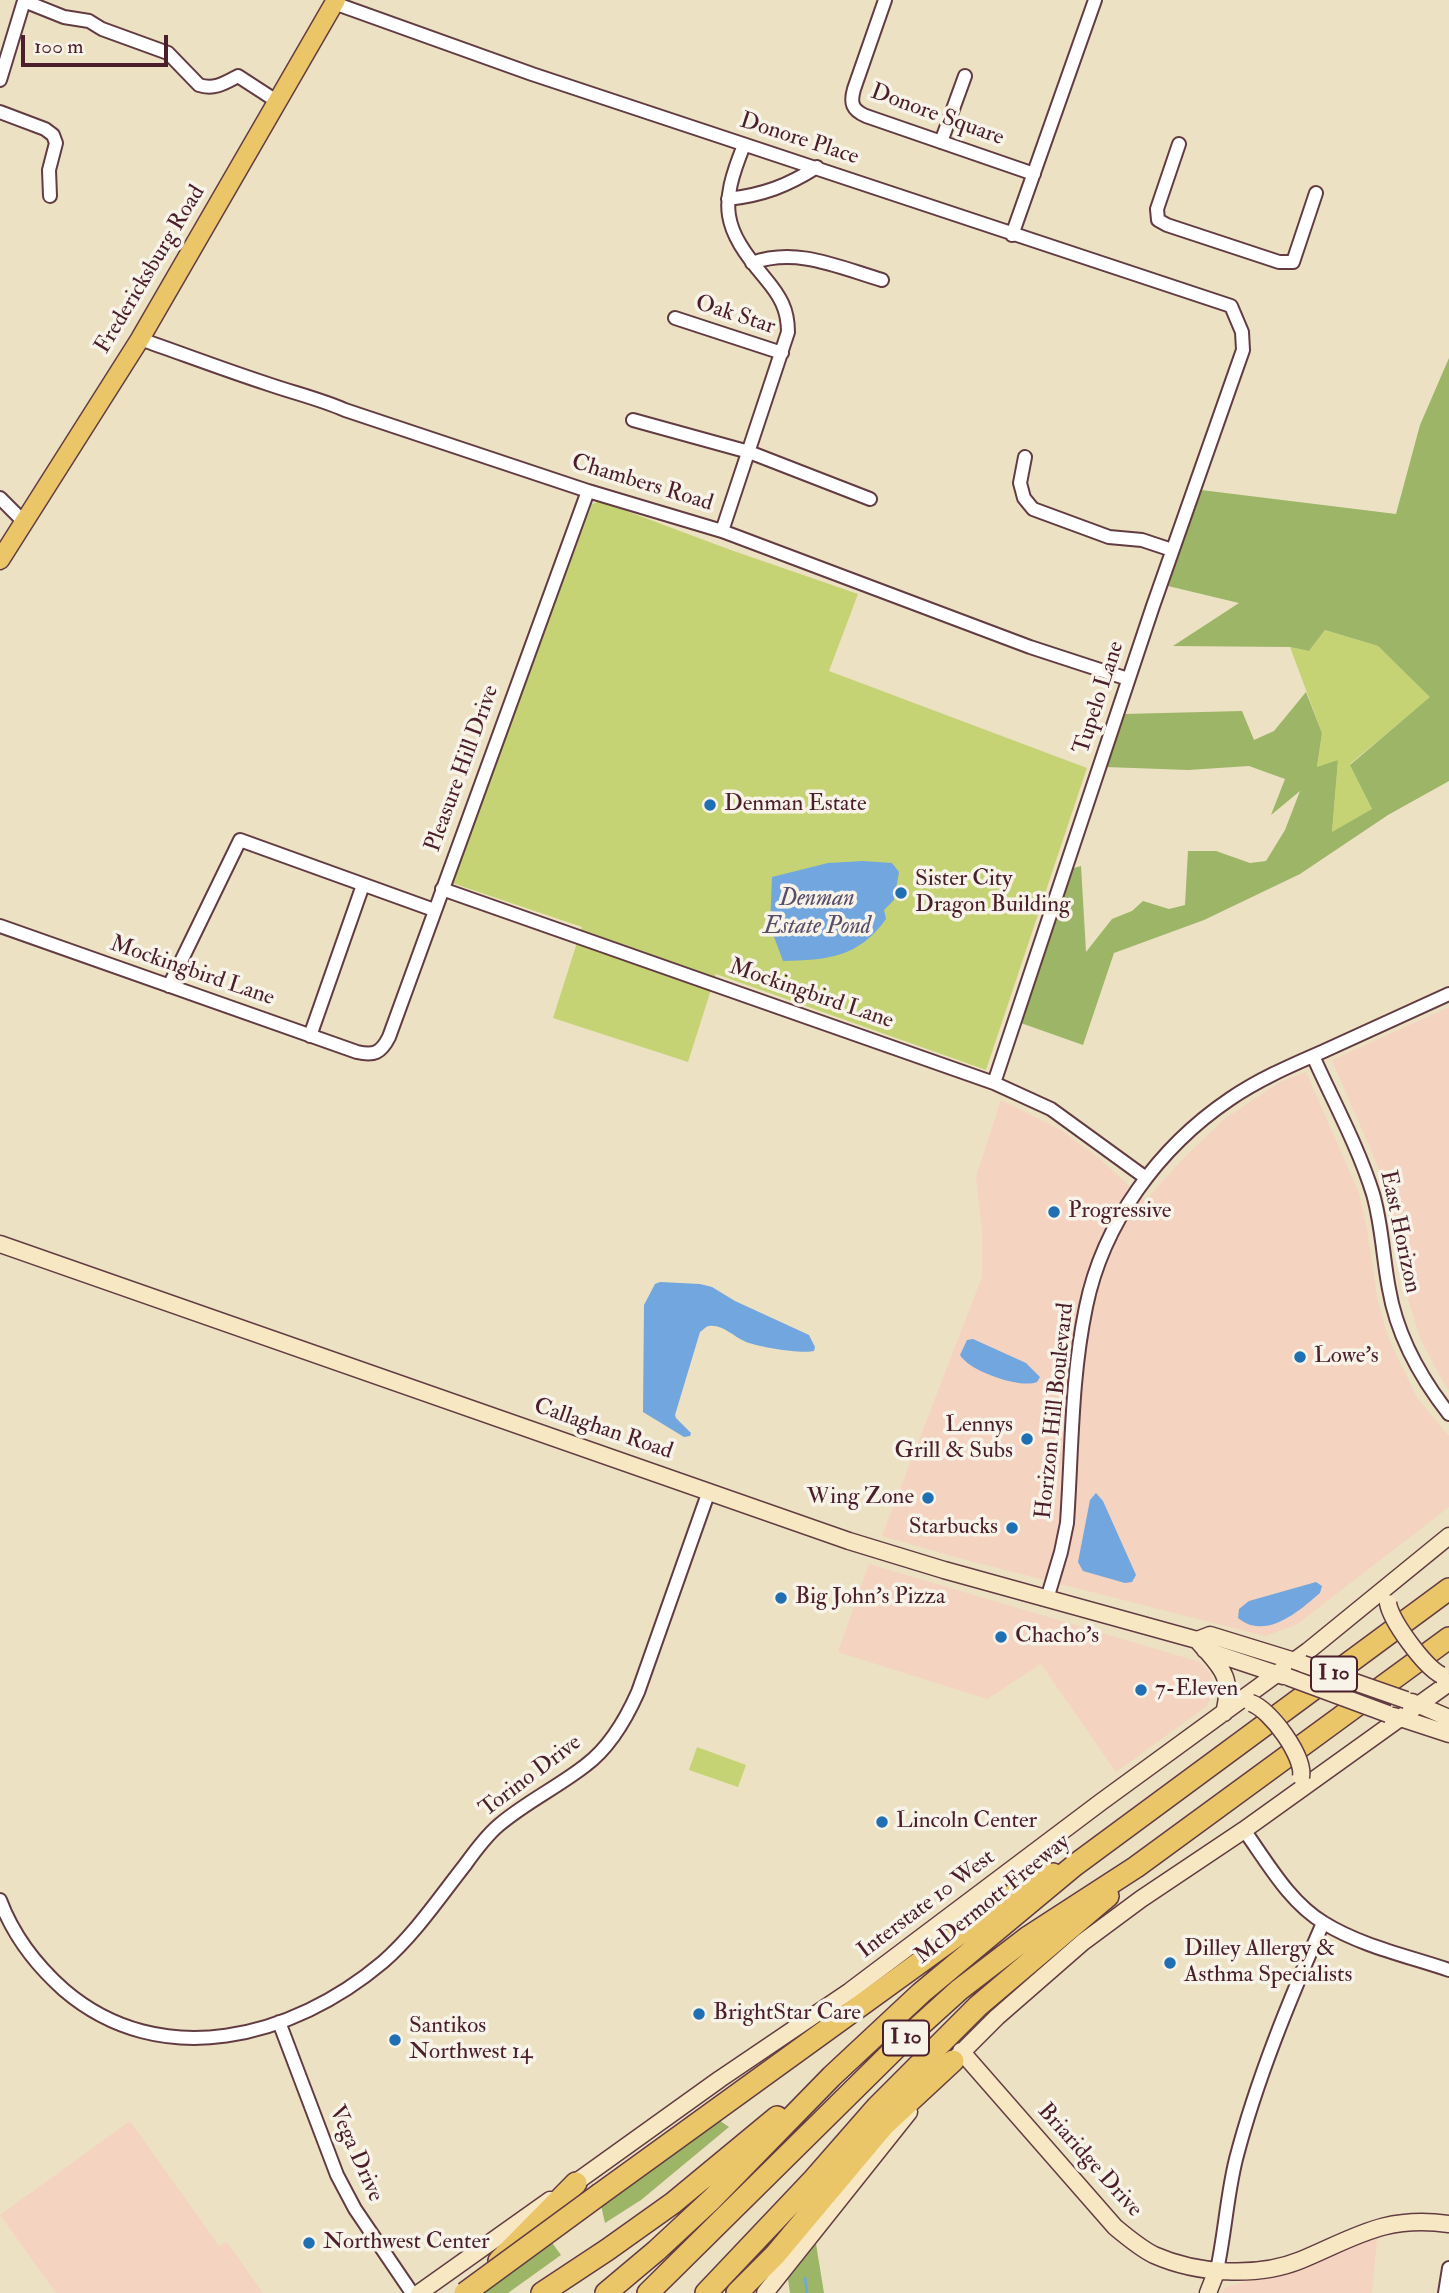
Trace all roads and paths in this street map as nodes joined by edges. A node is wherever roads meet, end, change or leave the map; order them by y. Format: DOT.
graph roads {
  1 [pos="885,0"];
  2 [pos="1095,0"];
  3 [pos="24,1"];
  4 [pos="335,1"];
  5 [pos="965,76"];
  6 [pos="0,80"];
  7 [pos="278,102"];
  8 [pos="0,112"];
  9 [pos="941,142"];
  10 [pos="1179,144"];
  11 [pos="744,145"];
  12 [pos="817,167"];
  13 [pos="1034,174"];
  14 [pos="1316,193"];
  15 [pos="50,196"];
  16 [pos="728,199"];
  17 [pos="1012,235"];
  18 [pos="752,263"];
  19 [pos="882,280"];
  20 [pos="675,318"];
  21 [pos="1240,327"];
  22 [pos="140,339"];
  23 [pos="782,353"];
  24 [pos="633,420"];
  25 [pos="749,452"];
  26 [pos="1025,457"];
  27 [pos="588,491"];
  28 [pos="0,498"];
  29 [pos="870,499"];
  30 [pos="24,522"];
  31 [pos="722,531"];
  32 [pos="1172,550"];
  33 [pos="0,560"];
  34 [pos="1128,679"];
  35 [pos="363,885"];
  36 [pos="442,889"];
  37 [pos="434,910"];
  38 [pos="0,926"];
  39 [pos="169,986"];
  40 [pos="1449,994"];
  41 [pos="310,1035"];
  42 [pos="370,1054"];
  43 [pos="1313,1056"];
  44 [pos="994,1083"];
  45 [pos="1146,1178"];
  46 [pos="0,1244"];
  47 [pos="1449,1414"];
  48 [pos="709,1491"];
  49 [pos="1449,1535"];
  50 [pos="1394,1581"];
  51 [pos="1449,1589"];
  52 [pos="1047,1599"];
  53 [pos="1449,1638"];
  54 [pos="1201,1645"];
  55 [pos="1298,1662"];
  56 [pos="1282,1676"];
  57 [pos="1446,1678"];
  58 [pos="1449,1690"];
  59 [pos="1412,1702"];
  60 [pos="1449,1703"];
  61 [pos="1229,1709"];
  62 [pos="1393,1716"];
  63 [pos="1449,1717"];
  64 [pos="1449,1734"];
  65 [pos="1294,1793"];
  66 [pos="1244,1830"];
  67 [pos="1074,1865"];
  68 [pos="1136,1867"];
  69 [pos="0,1900"];
  70 [pos="1323,1923"];
  71 [pos="1449,1970"];
  72 [pos="279,2022"];
  73 [pos="957,2056"];
  74 [pos="832,2076"];
  75 [pos="576,2183"];
  76 [pos="1449,2224"];
  77 [pos="703,2240"];
  78 [pos="1449,2268"];
  79 [pos="1217,2270"];
  80 [pos="412,2293"];
  81 [pos="419,2293"];
  82 [pos="466,2293"];
  83 [pos="542,2293"];
  84 [pos="606,2293"];
  85 [pos="648,2293"];
  86 [pos="659,2293"];
  87 [pos="706,2293"];
  88 [pos="737,2293"];
  89 [pos="765,2293"];
  90 [pos="1208,2293"];
  91 [pos="1445,2293"];
  1 -- 9 [label="street, Donore Square"];
  2 -- 13 [label="street"];
  3 -- 6 [label="street"];
  3 -- 7 [label="street"];
  4 -- 7 [label="main road, Fredericksburg Road"];
  4 -- 11 [label="street, Donore Place"];
  5 -- 9 [label="street"];
  7 -- 22 [label="main road, Fredericksburg Road"];
  8 -- 15 [label="street"];
  9 -- 13 [label="street, Donore Square"];
  10 -- 14 [label="street"];
  11 -- 12 [label="street, Donore Place"];
  11 -- 16 [label="street"];
  12 -- 16 [label="street"];
  12 -- 17 [label="street, Donore Place"];
  13 -- 17 [label="street"];
  16 -- 18 [label="street"];
  17 -- 21 [label="street, Donore Place"];
  18 -- 19 [label="street"];
  18 -- 23 [label="street"];
  20 -- 23 [label="street, Oak Star"];
  21 -- 32 [label="street, Tupelo Lane"];
  22 -- 27 [label="street, Chambers Road"];
  22 -- 30 [label="main road, Fredericksburg Road"];
  23 -- 25 [label="street"];
  24 -- 25 [label="street"];
  25 -- 29 [label="street"];
  25 -- 31 [label="street"];
  26 -- 32 [label="street"];
  27 -- 31 [label="street, Chambers Road"];
  27 -- 36 [label="street, Pleasure Hill Drive"];
  28 -- 30 [label="street"];
  30 -- 33 [label="main road, Fredericksburg Road"];
  31 -- 34 [label="street, Chambers Road"];
  32 -- 34 [label="street, Tupelo Lane"];
  34 -- 44 [label="street, Tupelo Lane"];
  35 -- 37 [label="street"];
  35 -- 39 [label="street"];
  35 -- 41 [label="street"];
  36 -- 37 [label="street, Pleasure Hill Drive"];
  36 -- 44 [label="street, Mockingbird Lane"];
  37 -- 42 [label="street, Pleasure Hill Drive"];
  38 -- 39 [label="street, Mockingbird Lane"];
  39 -- 41 [label="street, Mockingbird Lane"];
  40 -- 43 [label="street, Horizon Hill Boulevard"];
  41 -- 42 [label="street, Mockingbird Lane"];
  43 -- 45 [label="street, Horizon Hill Boulevard"];
  43 -- 47 [label="street, East Horizon"];
  44 -- 45 [label="street, Mockingbird Lane"];
  45 -- 52 [label="street, Horizon Hill Boulevard"];
  46 -- 48 [label="main road, Callaghan Road"];
  48 -- 52 [label="main road, Callaghan Road"];
  48 -- 72 [label="street, Torino Drive"];
  49 -- 50 [label="main road, Interstate 10 West"];
  50 -- 55 [label="main road, Interstate 10 West"];
  50 -- 57 [label="main road, bridge"];
  51 -- 67 [label="highway, McDermott Freeway / I 10"];
  52 -- 54 [label="main road, Callaghan Road"];
  53 -- 68 [label="highway, I 10"];
  54 -- 55 [label="main road, Callaghan Road"];
  54 -- 56 [label="main road, Callaghan Road"];
  54 -- 61 [label="main road"];
  55 -- 56 [label="main road, Interstate 10 West"];
  55 -- 59 [label="main road, Callaghan Road, bridge"];
  56 -- 61 [label="main road, Interstate 10 West"];
  56 -- 62 [label="main road, Callaghan Road, bridge"];
  57 -- 59 [label="main road"];
  58 -- 60 [label="main road"];
  59 -- 62 [label="main road"];
  59 -- 63 [label="main road, Callaghan Road"];
  61 -- 65 [label="main road, bridge"];
  61 -- 75 [label="main road, Interstate 10 West"];
  62 -- 64 [label="main road, Callaghan Road"];
  62 -- 65 [label="main road"];
  65 -- 66 [label="main road"];
  66 -- 70 [label="street"];
  66 -- 73 [label="main road"];
  67 -- 74 [label="highway, McDermott Freeway / I 10"];
  67 -- 82 [label="highway, bridge"];
  68 -- 77 [label="highway, I 10"];
  68 -- 87 [label="highway"];
  69 -- 72 [label="street, Torino Drive"];
  70 -- 71 [label="street"];
  70 -- 79 [label="street"];
  72 -- 80 [label="street, Vega Drive"];
  73 -- 79 [label="main road, Briaridge Drive"];
  73 -- 88 [label="highway"];
  73 -- 89 [label="main road"];
  74 -- 83 [label="highway"];
  74 -- 84 [label="highway, McDermott Freeway / I 10"];
  75 -- 81 [label="main road, Interstate 10 West"];
  75 -- 82 [label="highway"];
  76 -- 79 [label="main road, Briaridge Drive"];
  77 -- 85 [label="highway, I 10"];
  77 -- 86 [label="highway"];
  78 -- 91 [label="street"];
  79 -- 90 [label="main road"];
}
